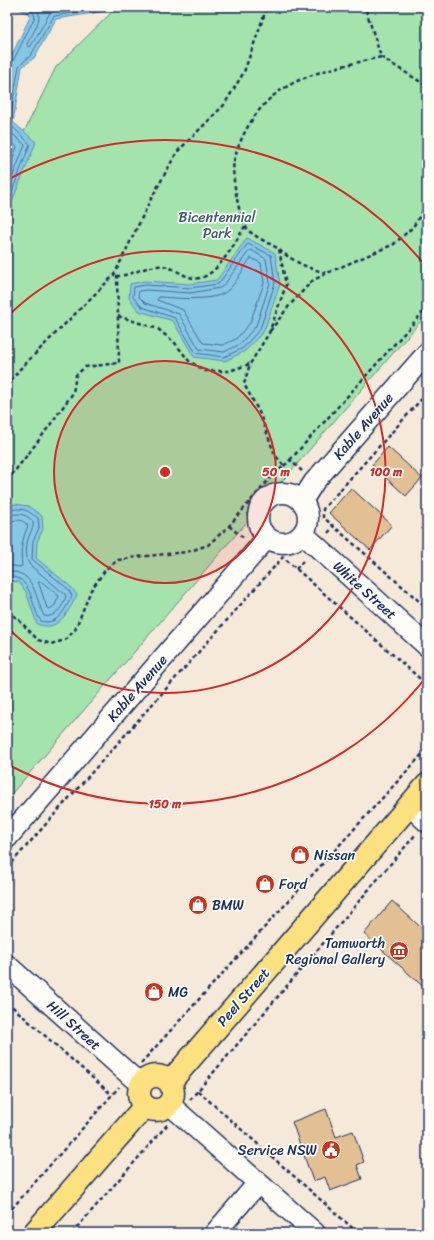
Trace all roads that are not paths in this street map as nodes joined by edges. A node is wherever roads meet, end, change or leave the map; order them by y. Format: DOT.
graph roads {
  1 [pos="427,354"];
  2 [pos="302,501"];
  3 [pos="303,534"];
  4 [pos="267,538"];
  5 [pos="427,646"];
  6 [pos="427,786"];
  7 [pos="410,806"];
  8 [pos="427,822"];
  9 [pos="7,838"];
  10 [pos="7,965"];
  11 [pos="136,1080"];
  12 [pos="170,1082"];
  13 [pos="145,1106"];
  14 [pos="173,1109"];
  15 [pos="258,1183"];
  16 [pos="34,1233"];
  17 [pos="215,1233"];
  18 [pos="315,1233"];
  1 -- 2 [label="street, Kable Avenue"];
  2 -- 3 [label="street"];
  2 -- 4 [label="street"];
  3 -- 4 [label="street"];
  3 -- 5 [label="street, White Street"];
  4 -- 9 [label="street, Kable Avenue"];
  6 -- 7 [label="main road, Peel Street"];
  7 -- 8 [label="street"];
  7 -- 12 [label="main road, Peel Street"];
  10 -- 11 [label="street, Hill Street"];
  11 -- 12 [label="main road"];
  11 -- 13 [label="main road"];
  12 -- 14 [label="main road"];
  13 -- 14 [label="main road"];
  13 -- 16 [label="main road"];
  14 -- 15 [label="street"];
  15 -- 17 [label="street"];
  15 -- 18 [label="street"];
}
